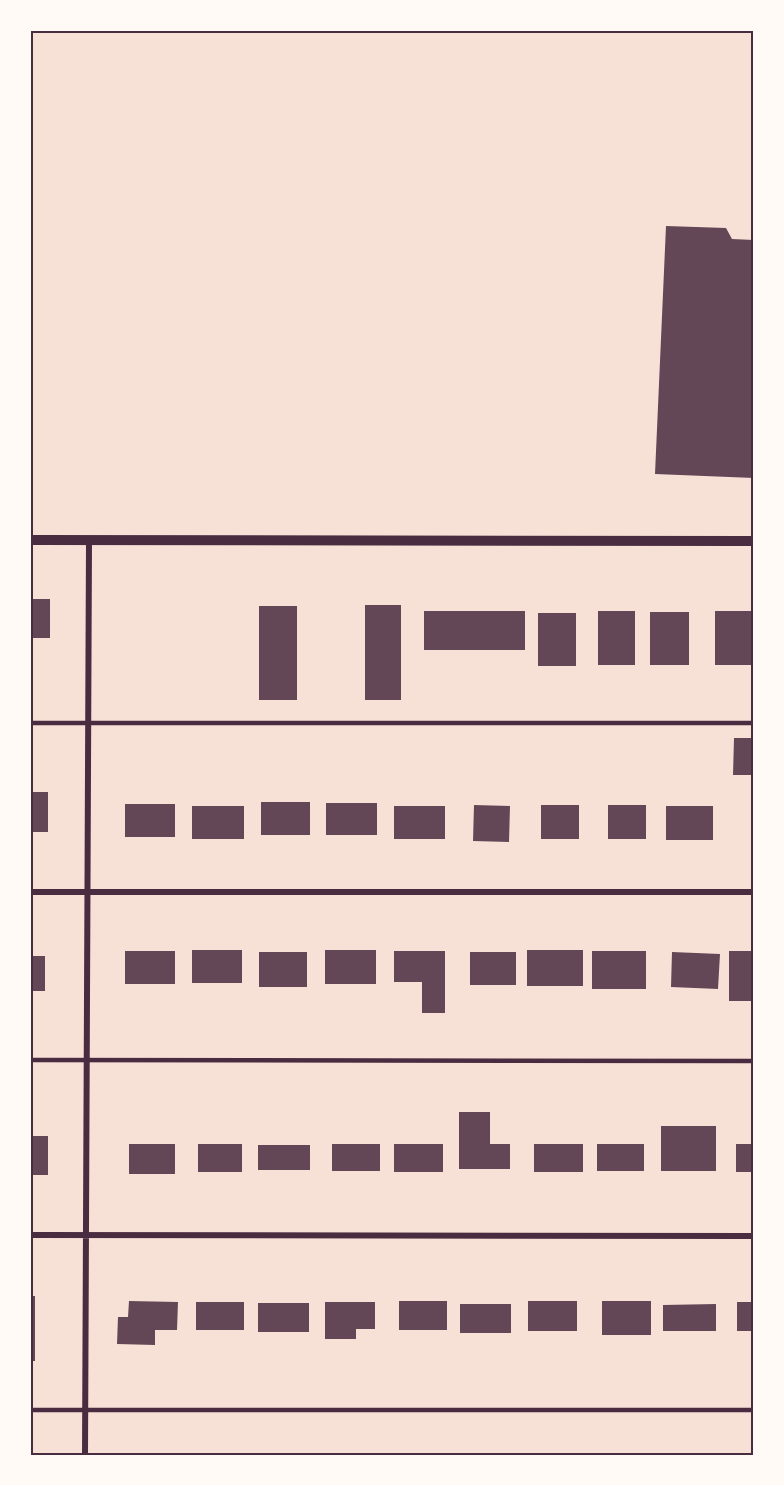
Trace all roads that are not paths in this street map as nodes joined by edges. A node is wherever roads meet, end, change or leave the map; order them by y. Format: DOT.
graph roads {
  1 [pos="30,540"];
  2 [pos="89,541"];
  3 [pos="754,541"];
  4 [pos="30,723"];
  5 [pos="754,723"];
  6 [pos="89,724"];
  7 [pos="30,892"];
  8 [pos="87,892"];
  9 [pos="754,892"];
  10 [pos="30,1060"];
  11 [pos="86,1060"];
  12 [pos="754,1061"];
  13 [pos="30,1235"];
  14 [pos="85,1235"];
  15 [pos="754,1236"];
  16 [pos="30,1410"];
  17 [pos="85,1410"];
  18 [pos="754,1410"];
  19 [pos="85,1455"];
  1 -- 2 [label="street"];
  2 -- 3 [label="street"];
  2 -- 6 [label="street"];
  4 -- 6 [label="lane"];
  5 -- 6 [label="lane"];
  6 -- 8 [label="street"];
  7 -- 8 [label="street"];
  8 -- 9 [label="street"];
  8 -- 11 [label="street"];
  10 -- 11 [label="lane"];
  11 -- 12 [label="lane"];
  11 -- 14 [label="street"];
  13 -- 14 [label="street"];
  14 -- 15 [label="street"];
  14 -- 17 [label="street"];
  16 -- 17 [label="lane"];
  17 -- 18 [label="lane"];
  17 -- 19 [label="street"];
}
